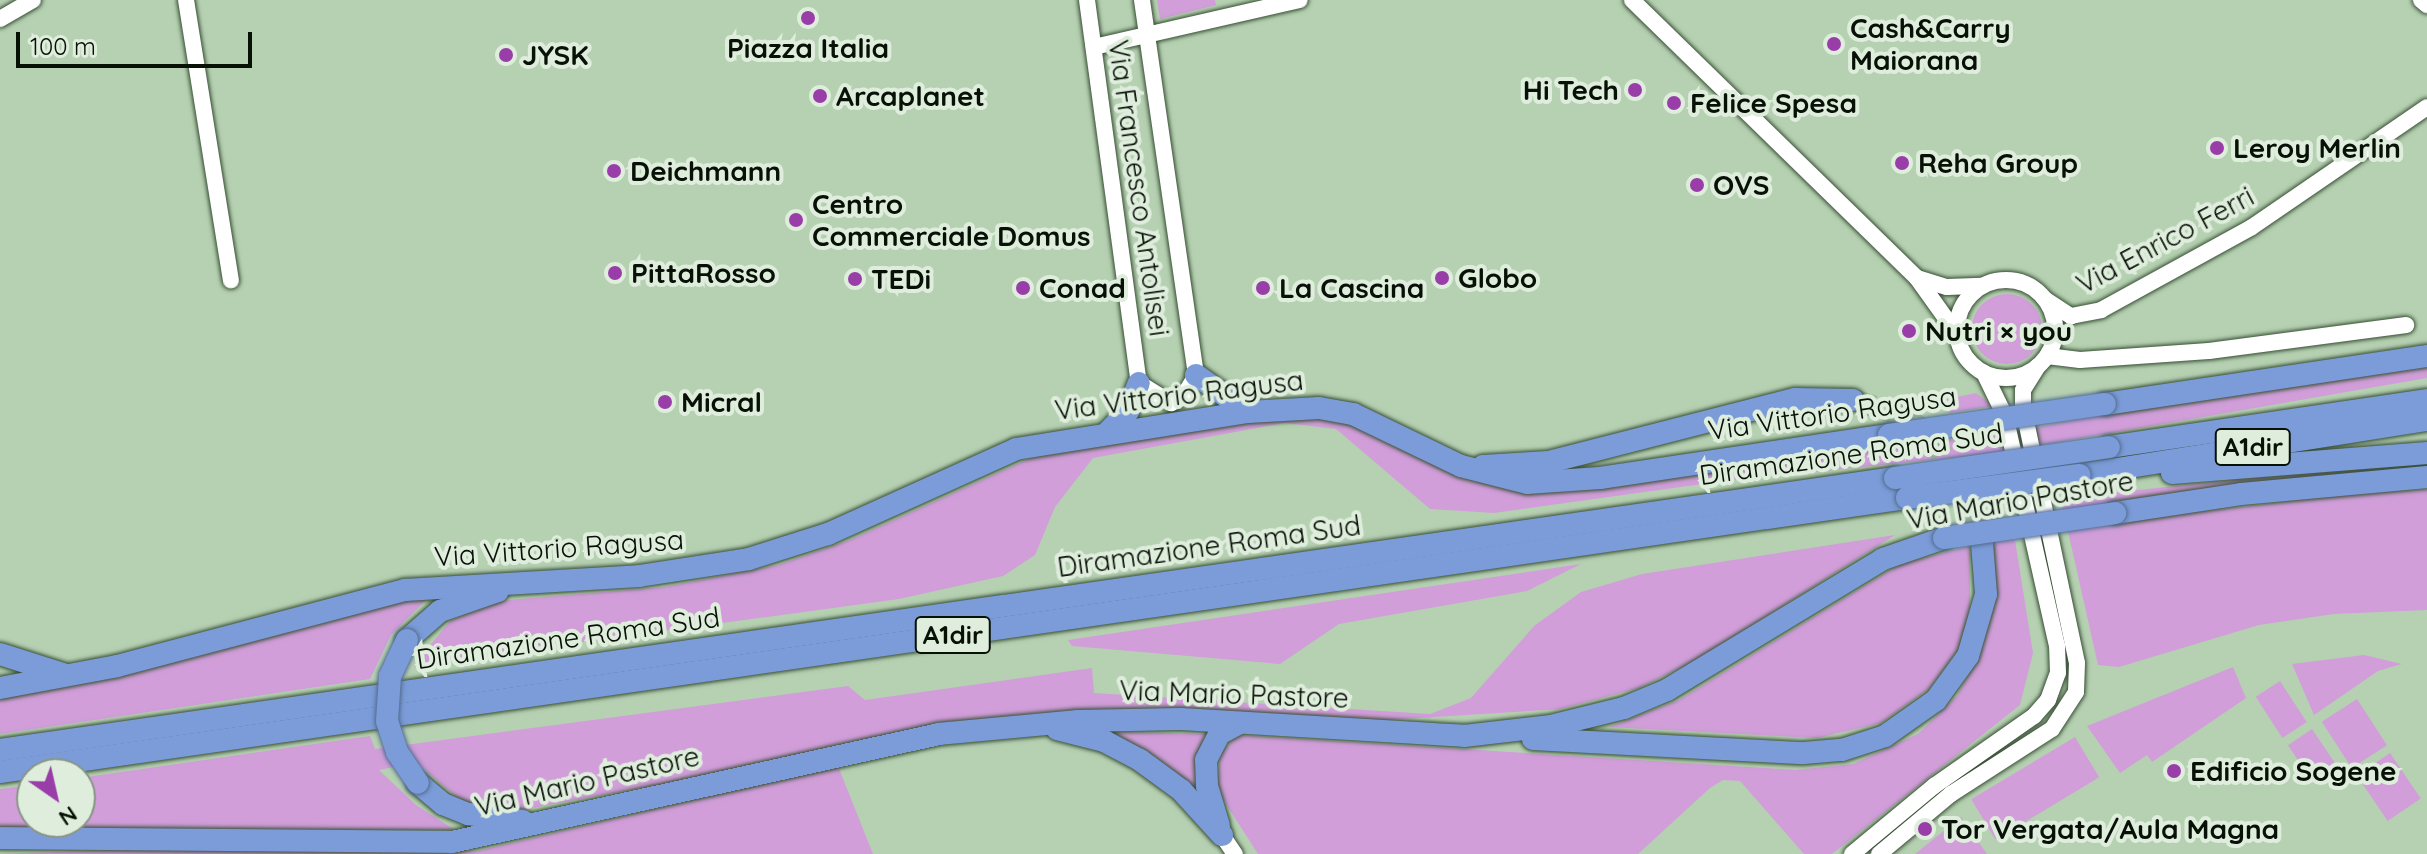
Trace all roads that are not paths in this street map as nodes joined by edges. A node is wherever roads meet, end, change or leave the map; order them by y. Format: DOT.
graph roads {
  1 [pos="3,0"];
  2 [pos="33,0"];
  3 [pos="186,0"];
  4 [pos="1087,0"];
  5 [pos="1142,0"];
  6 [pos="1300,0"];
  7 [pos="1632,0"];
  8 [pos="2421,0"];
  9 [pos="2427,5"];
  10 [pos="0,20"];
  11 [pos="1147,35"];
  12 [pos="1094,47"];
  13 [pos="2427,107"];
  14 [pos="1917,278"];
  15 [pos="231,280"];
  16 [pos="1984,285"];
  17 [pos="2046,300"];
  18 [pos="2406,325"];
  19 [pos="1957,334"];
  20 [pos="2427,356"];
  21 [pos="2042,361"];
  22 [pos="1984,373"];
  23 [pos="1196,375"];
  24 [pos="1139,383"];
  25 [pos="2427,387"];
  26 [pos="1853,400"];
  27 [pos="2427,400"];
  28 [pos="1248,412"];
  29 [pos="2427,420"];
  30 [pos="2284,421"];
  31 [pos="1108,432"];
  32 [pos="2427,453"];
  33 [pos="1461,466"];
  34 [pos="2079,475"];
  35 [pos="2427,477"];
  36 [pos="1982,543"];
  37 [pos="554,579"];
  38 [pos="0,654"];
  39 [pos="72,676"];
  40 [pos="0,688"];
  41 [pos="1261,723"];
  42 [pos="1016,726"];
  43 [pos="1464,736"];
  44 [pos="0,750"];
  45 [pos="0,772"];
  46 [pos="576,816"];
  47 [pos="1222,835"];
  48 [pos="0,838"];
  49 [pos="1235,854"];
  50 [pos="1852,854"];
  51 [pos="1879,854"];
  1 -- 10 [label="street"];
  2 -- 10 [label="street"];
  3 -- 15 [label="street"];
  4 -- 12 [label="street, Via Francesco Antolisei"];
  5 -- 11 [label="street, Via Francesco Antolisei"];
  6 -- 11 [label="street"];
  7 -- 14 [label="street"];
  8 -- 9 [label="street"];
  11 -- 12 [label="street"];
  11 -- 23 [label="street, Via Francesco Antolisei"];
  12 -- 24 [label="street, Via Francesco Antolisei"];
  13 -- 17 [label="street, Via Enrico Ferri"];
  14 -- 16 [label="street"];
  14 -- 19 [label="street"];
  16 -- 17 [label="street"];
  16 -- 19 [label="street"];
  17 -- 21 [label="street"];
  18 -- 21 [label="street"];
  19 -- 22 [label="street"];
  20 -- 33 [label="highway, Via Vittorio Ragusa, bridge"];
  21 -- 22 [label="street"];
  21 -- 51 [label="street"];
  22 -- 50 [label="street"];
  23 -- 24 [label="street"];
  23 -- 28 [label="highway"];
  24 -- 31 [label="highway"];
  25 -- 30 [label="highway"];
  26 -- 33 [label="highway"];
  27 -- 30 [label="highway, Diramazione Roma Sud / A1dir"];
  28 -- 31 [label="highway, Via Vittorio Ragusa"];
  28 -- 33 [label="highway, Via Vittorio Ragusa"];
  29 -- 34 [label="highway, A1dir"];
  30 -- 44 [label="highway, Diramazione Roma Sud / A1dir, bridge"];
  31 -- 37 [label="highway, Via Vittorio Ragusa"];
  32 -- 34 [label="highway"];
  34 -- 45 [label="highway, Diramazione Roma Sud / A1dir, bridge"];
  35 -- 43 [label="highway, Via Mario Pastore, bridge"];
  36 -- 43 [label="highway"];
  37 -- 39 [label="highway, Via Vittorio Ragusa"];
  37 -- 46 [label="highway, bridge"];
  38 -- 39 [label="highway"];
  39 -- 40 [label="highway, Via Vittorio Ragusa"];
  41 -- 42 [label="highway, Via Mario Pastore"];
  41 -- 43 [label="highway, Via Mario Pastore"];
  41 -- 47 [label="highway"];
  42 -- 46 [label="highway, Via Mario Pastore"];
  42 -- 47 [label="highway"];
  46 -- 48 [label="highway, Via Mario Pastore"];
  47 -- 49 [label="street"];
}
